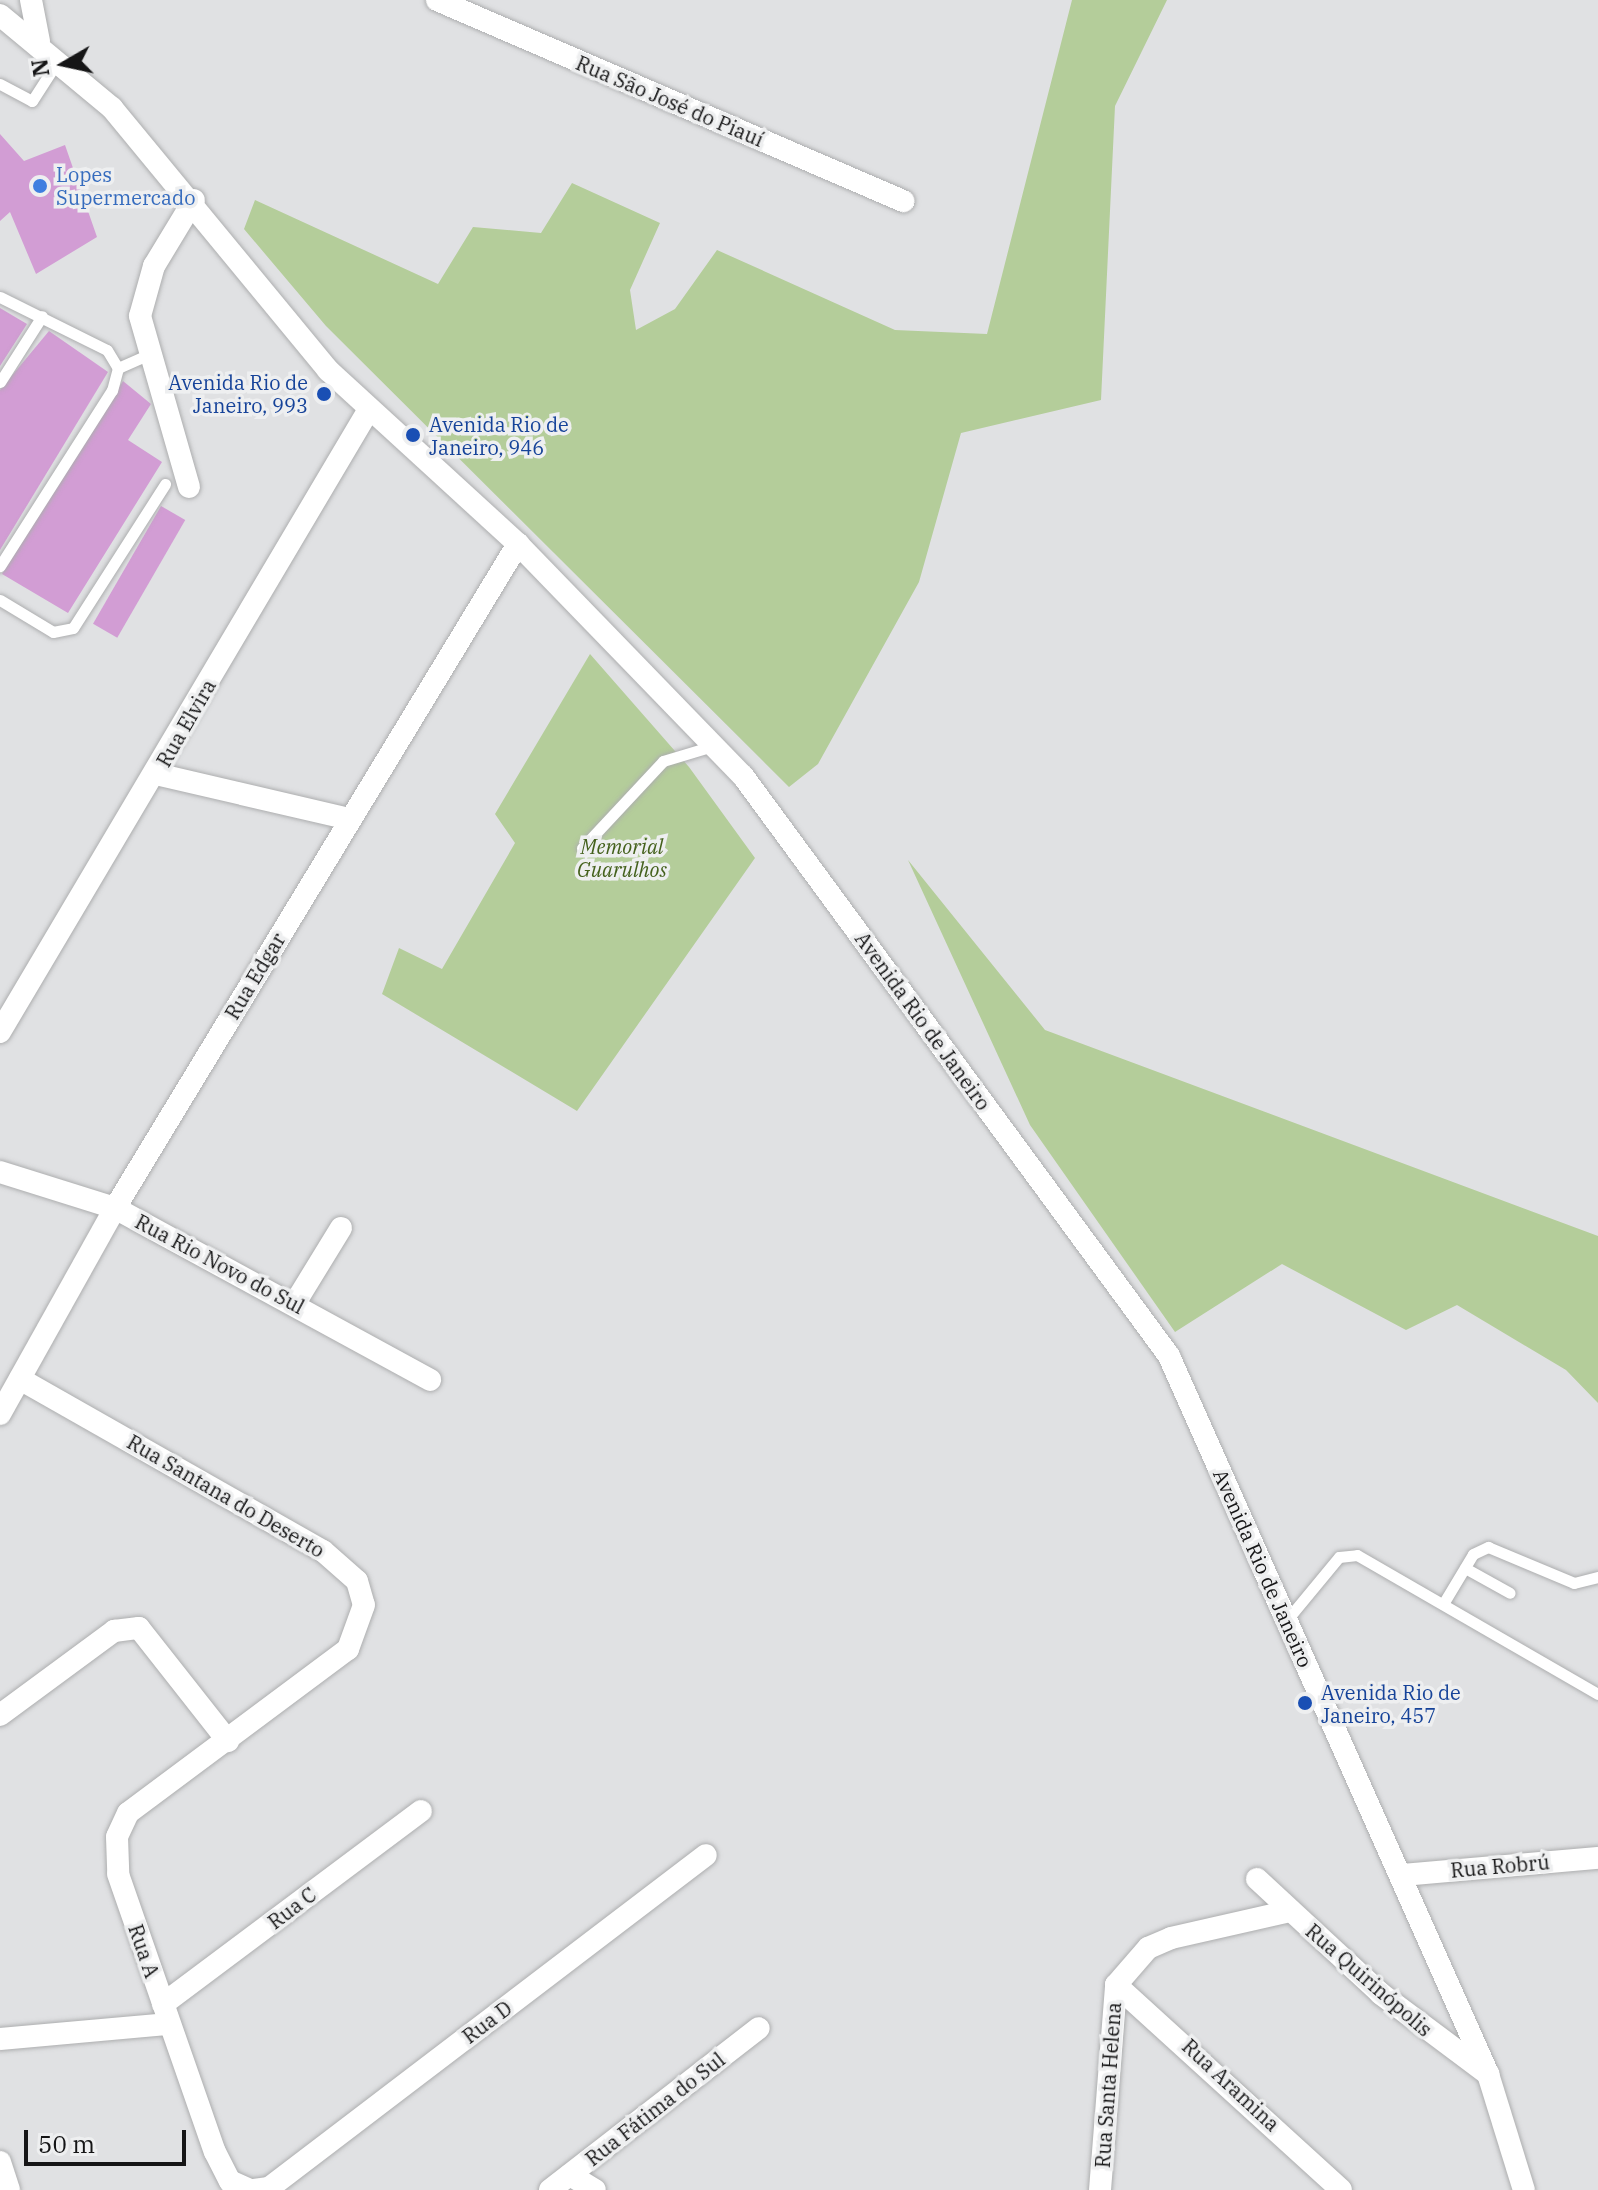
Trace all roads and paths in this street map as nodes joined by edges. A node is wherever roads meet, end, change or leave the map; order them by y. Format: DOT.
graph roads {
  1 [pos="31,0"];
  2 [pos="437,0"];
  3 [pos="0,15"];
  4 [pos="39,41"];
  5 [pos="60,59"];
  6 [pos="0,84"];
  7 [pos="194,200"];
  8 [pos="903,201"];
  9 [pos="0,297"];
  10 [pos="42,316"];
  11 [pos="149,354"];
  12 [pos="118,368"];
  13 [pos="0,382"];
  14 [pos="368,411"];
  15 [pos="165,484"];
  16 [pos="189,487"];
  17 [pos="518,544"];
  18 [pos="0,566"];
  19 [pos="0,600"];
  20 [pos="714,746"];
  21 [pos="156,774"];
  22 [pos="349,819"];
  23 [pos="582,848"];
  24 [pos="0,1032"];
  25 [pos="0,1172"];
  26 [pos="115,1208"];
  27 [pos="341,1228"];
  28 [pos="295,1303"];
  29 [pos="20,1379"];
  30 [pos="430,1380"];
  31 [pos="0,1414"];
  32 [pos="1465,1568"];
  33 [pos="1598,1577"];
  34 [pos="1510,1593"];
  35 [pos="1443,1604"];
  36 [pos="1286,1621"];
  37 [pos="1598,1694"];
  38 [pos="0,1715"];
  39 [pos="228,1741"];
  40 [pos="421,1811"];
  41 [pos="706,1855"];
  42 [pos="1598,1858"];
  43 [pos="1402,1875"];
  44 [pos="1257,1879"];
  45 [pos="1290,1911"];
  46 [pos="1116,1985"];
  47 [pos="166,2014"];
  48 [pos="759,2028"];
  49 [pos="0,2039"];
  50 [pos="1488,2074"];
  51 [pos="0,2162"];
  52 [pos="570,2175"];
  53 [pos="258,2189"];
  54 [pos="9,2190"];
  55 [pos="550,2190"];
  56 [pos="595,2190"];
  57 [pos="1100,2190"];
  58 [pos="1341,2190"];
  59 [pos="1524,2190"];
  1 -- 4 [label="street"];
  2 -- 8 [label="street, Rua São José do Piauí"];
  3 -- 4 [label="street, Avenida Rio de Janeiro"];
  4 -- 5 [label="street, Avenida Rio de Janeiro"];
  5 -- 6 [label="lane"];
  5 -- 7 [label="street, Avenida Rio de Janeiro"];
  7 -- 11 [label="street"];
  7 -- 14 [label="street, Avenida Rio de Janeiro"];
  9 -- 10 [label="lane"];
  10 -- 12 [label="lane"];
  10 -- 13 [label="lane"];
  11 -- 12 [label="lane"];
  11 -- 16 [label="street"];
  12 -- 18 [label="lane"];
  14 -- 17 [label="street, Avenida Rio de Janeiro"];
  14 -- 21 [label="street, Rua Elvira"];
  15 -- 19 [label="lane"];
  17 -- 20 [label="street, Avenida Rio de Janeiro"];
  17 -- 22 [label="street, Rua Edgar"];
  20 -- 23 [label="lane"];
  20 -- 36 [label="street, Avenida Rio de Janeiro"];
  21 -- 22 [label="street"];
  21 -- 24 [label="street, Rua Elvira"];
  22 -- 26 [label="street, Rua Edgar"];
  25 -- 26 [label="street, Rua Rio Novo do Sul"];
  26 -- 28 [label="street, Rua Rio Novo do Sul"];
  26 -- 29 [label="street, Rua Edgar"];
  27 -- 28 [label="street"];
  28 -- 30 [label="street, Rua Rio Novo do Sul"];
  29 -- 31 [label="street, Rua Edgar"];
  29 -- 39 [label="street, Rua Santana do Deserto"];
  32 -- 33 [label="lane"];
  32 -- 34 [label="lane"];
  32 -- 35 [label="lane"];
  35 -- 36 [label="lane"];
  35 -- 37 [label="lane"];
  36 -- 43 [label="street, Avenida Rio de Janeiro"];
  38 -- 39 [label="street"];
  39 -- 47 [label="street, Rua A"];
  40 -- 47 [label="street, Rua C"];
  41 -- 53 [label="street, Rua D"];
  42 -- 43 [label="street, Rua Robrú"];
  43 -- 50 [label="street, Avenida Rio de Janeiro"];
  44 -- 45 [label="street, Rua Quirinópolis"];
  45 -- 46 [label="street, Rua Santa Helena"];
  45 -- 50 [label="street, Rua Quirinópolis"];
  46 -- 57 [label="street, Rua Santa Helena"];
  46 -- 58 [label="street, Rua Aramina"];
  47 -- 49 [label="street"];
  47 -- 53 [label="street, Rua A"];
  48 -- 52 [label="street, Rua Fátima do Sul"];
  50 -- 59 [label="street, Avenida Rio de Janeiro"];
  51 -- 54 [label="street"];
  52 -- 55 [label="street, Rua Fátima do Sul"];
  52 -- 56 [label="street"];
}
